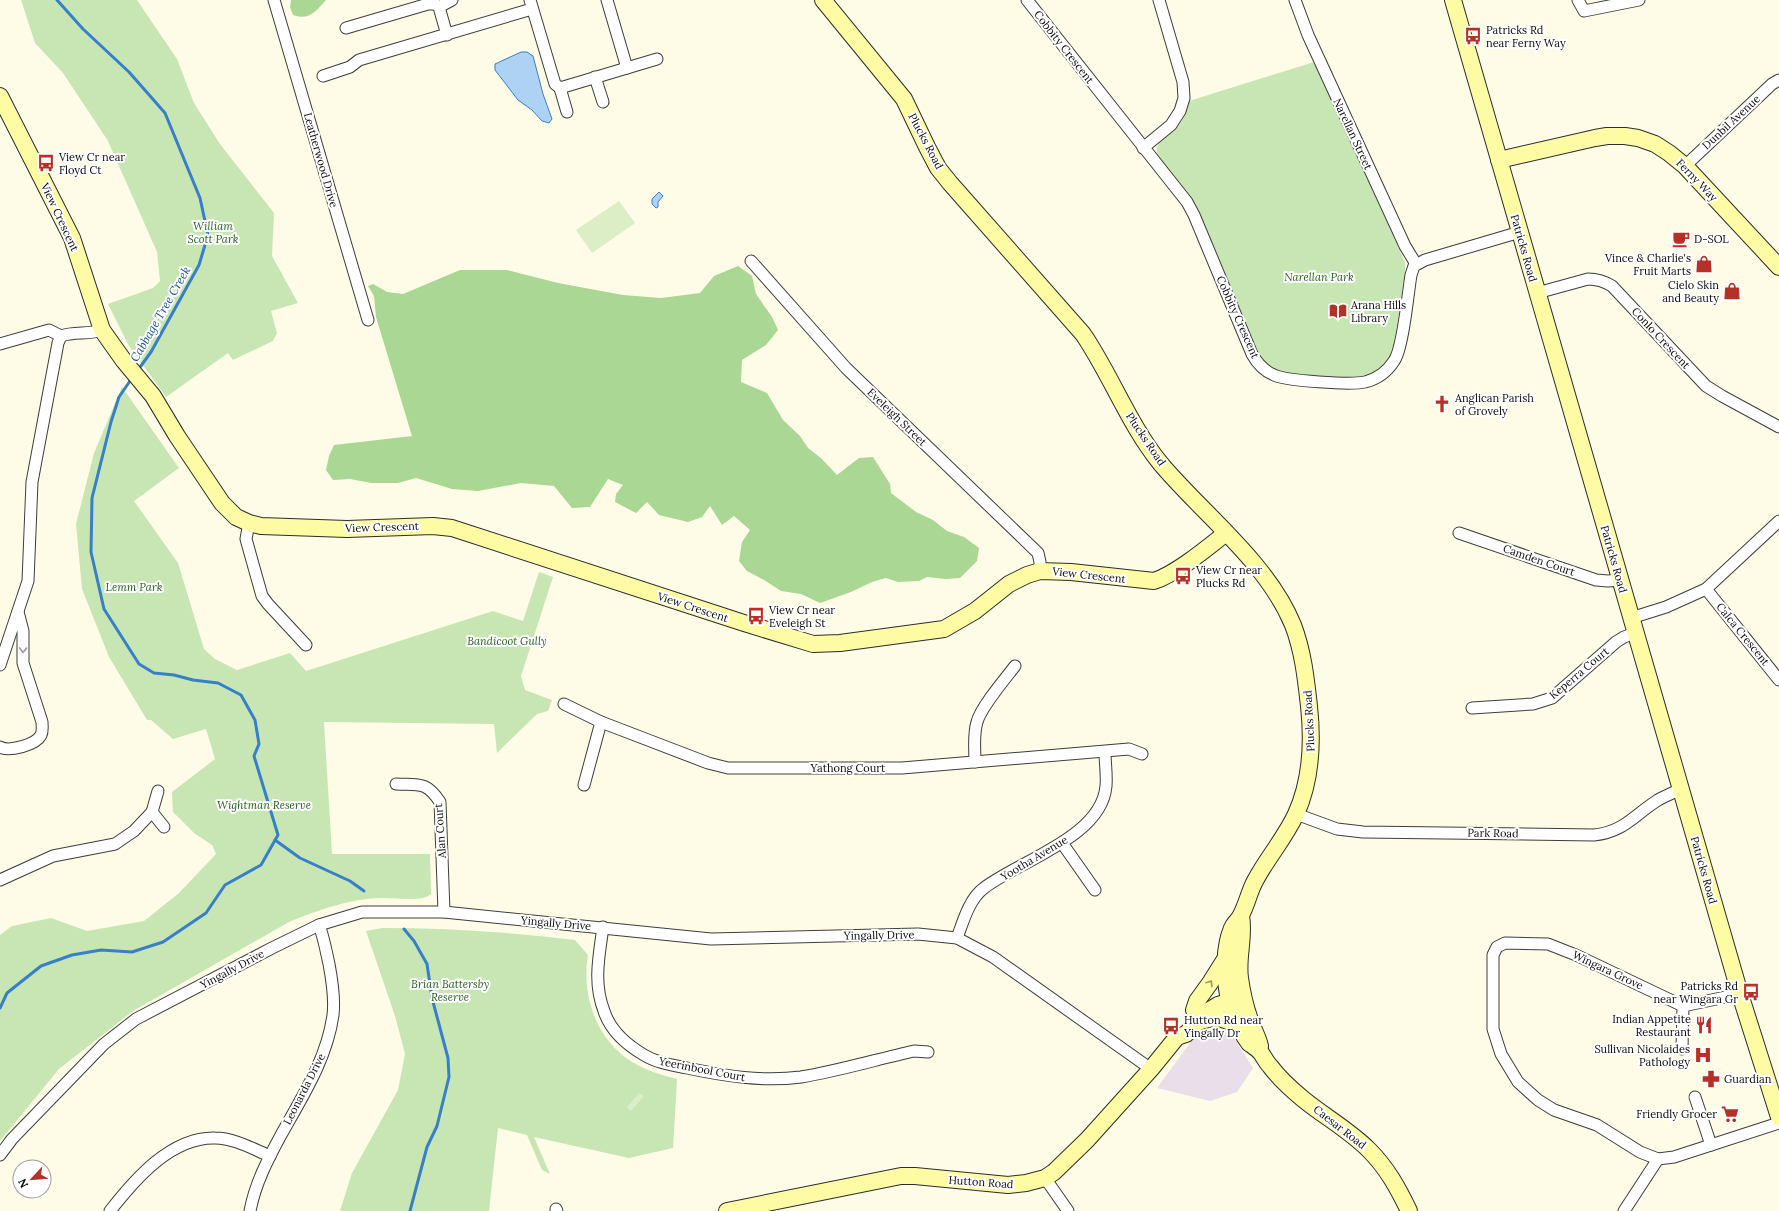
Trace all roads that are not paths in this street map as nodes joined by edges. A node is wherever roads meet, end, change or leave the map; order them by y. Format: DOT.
graph roads {
  1 [pos="274,0"];
  2 [pos="452,0"];
  3 [pos="607,0"];
  4 [pos="823,0"];
  5 [pos="1027,0"];
  6 [pos="1159,0"];
  7 [pos="1296,0"];
  8 [pos="1453,0"];
  9 [pos="1578,0"];
  10 [pos="1639,0"];
  11 [pos="531,4"];
  12 [pos="439,7"];
  13 [pos="346,28"];
  14 [pos="447,35"];
  15 [pos="657,59"];
  16 [pos="627,68"];
  17 [pos="323,76"];
  18 [pos="595,77"];
  19 [pos="1779,80"];
  20 [pos="560,88"];
  21 [pos="0,96"];
  22 [pos="603,102"];
  23 [pos="567,112"];
  24 [pos="1142,148"];
  25 [pos="1499,160"];
  26 [pos="1685,166"];
  27 [pos="1520,232"];
  28 [pos="750,262"];
  29 [pos="1416,264"];
  30 [pos="1779,267"];
  31 [pos="1538,293"];
  32 [pos="368,320"];
  33 [pos="102,330"];
  34 [pos="61,336"];
  35 [pos="0,344"];
  36 [pos="1779,427"];
  37 [pos="1779,521"];
  38 [pos="249,523"];
  39 [pos="1226,533"];
  40 [pos="1459,533"];
  41 [pos="1040,571"];
  42 [pos="1620,580"];
  43 [pos="1706,589"];
  44 [pos="18,611"];
  45 [pos="1631,618"];
  46 [pos="1635,634"];
  47 [pos="306,645"];
  48 [pos="0,665"];
  49 [pos="1015,666"];
  50 [pos="1779,680"];
  51 [pos="564,704"];
  52 [pos="1472,708"];
  53 [pos="600,722"];
  54 [pos="0,747"];
  55 [pos="1104,752"];
  56 [pos="1142,754"];
  57 [pos="975,762"];
  58 [pos="396,784"];
  59 [pos="584,785"];
  60 [pos="1680,789"];
  61 [pos="158,791"];
  62 [pos="152,812"];
  63 [pos="1296,814"];
  64 [pos="164,827"];
  65 [pos="1062,843"];
  66 [pos="0,880"];
  67 [pos="1095,890"];
  68 [pos="444,912"];
  69 [pos="1240,916"];
  70 [pos="319,925"];
  71 [pos="603,927"];
  72 [pos="957,938"];
  73 [pos="1226,956"];
  74 [pos="1740,994"];
  75 [pos="1236,995"];
  76 [pos="1683,1006"];
  77 [pos="1194,1017"];
  78 [pos="1240,1026"];
  79 [pos="1682,1049"];
  80 [pos="928,1052"];
  81 [pos="1260,1052"];
  82 [pos="1151,1070"];
  83 [pos="1695,1097"];
  84 [pos="1778,1110"];
  85 [pos="1779,1123"];
  86 [pos="1711,1145"];
  87 [pos="0,1155"];
  88 [pos="270,1156"];
  89 [pos="1658,1159"];
  90 [pos="1044,1178"];
  91 [pos="110,1211"];
  92 [pos="250,1211"];
  93 [pos="727,1211"];
  94 [pos="1068,1211"];
  95 [pos="1409,1211"];
  96 [pos="1624,1211"];
  1 -- 32 [label="street, Leatherwood Drive"];
  2 -- 12 [label="street"];
  3 -- 16 [label="street"];
  4 -- 39 [label="street, Plucks Road"];
  5 -- 24 [label="street, Cobbity Crescent"];
  6 -- 24 [label="street"];
  7 -- 29 [label="street, Narellan Street"];
  8 -- 25 [label="street, Patricks Road"];
  9 -- 10 [label="street"];
  11 -- 14 [label="street"];
  11 -- 20 [label="street"];
  12 -- 13 [label="street"];
  12 -- 14 [label="street"];
  14 -- 17 [label="street"];
  15 -- 16 [label="street"];
  16 -- 18 [label="street"];
  18 -- 20 [label="street"];
  18 -- 22 [label="street"];
  19 -- 26 [label="street, Dunbil Avenue"];
  20 -- 23 [label="street"];
  21 -- 33 [label="street, View Crescent"];
  24 -- 29 [label="street, Cobbity Crescent"];
  25 -- 26 [label="street, Ferny Way"];
  25 -- 27 [label="street, Patricks Road"];
  26 -- 30 [label="street, Ferny Way"];
  27 -- 29 [label="street"];
  27 -- 31 [label="street, Patricks Road"];
  28 -- 41 [label="street, Eveleigh Street"];
  31 -- 36 [label="street, Conlo Crescent"];
  31 -- 42 [label="street, Patricks Road"];
  33 -- 34 [label="street"];
  33 -- 38 [label="street, View Crescent"];
  34 -- 35 [label="street"];
  34 -- 44 [label="street"];
  37 -- 43 [label="street"];
  38 -- 41 [label="street, View Crescent"];
  38 -- 47 [label="street"];
  39 -- 41 [label="street, View Crescent"];
  39 -- 63 [label="street, Plucks Road"];
  40 -- 42 [label="street, Camden Court"];
  42 -- 45 [label="street, Patricks Road"];
  43 -- 45 [label="street"];
  43 -- 50 [label="street, Calca Crescent"];
  44 -- 48 [label="street"];
  44 -- 54 [label="street, one-way"];
  45 -- 46 [label="street, Patricks Road"];
  46 -- 52 [label="street, Keperra Court"];
  46 -- 60 [label="street, Patricks Road"];
  49 -- 57 [label="street"];
  51 -- 53 [label="street, Yathong Court"];
  53 -- 57 [label="street, Yathong Court"];
  53 -- 59 [label="street"];
  55 -- 56 [label="street, Yathong Court"];
  55 -- 57 [label="street, Yathong Court"];
  55 -- 65 [label="street, Yootha Avenue"];
  58 -- 68 [label="street, Alan Court"];
  60 -- 63 [label="street, Park Road"];
  60 -- 74 [label="street, Patricks Road"];
  61 -- 62 [label="street"];
  62 -- 64 [label="street"];
  62 -- 66 [label="street"];
  63 -- 69 [label="street, Plucks Road"];
  65 -- 67 [label="street"];
  65 -- 72 [label="street, Yootha Avenue"];
  68 -- 70 [label="street, Yingally Drive"];
  68 -- 71 [label="street, Yingally Drive"];
  69 -- 73 [label="street, Plucks Road"];
  69 -- 75 [label="street, Plucks Road"];
  70 -- 87 [label="street, Yingally Drive"];
  70 -- 88 [label="street, Leonarda Drive"];
  71 -- 72 [label="street, Yingally Drive"];
  71 -- 80 [label="street, Yeerinbool Court"];
  72 -- 82 [label="street, Yingally Drive"];
  73 -- 75 [label="street, Plucks Road"];
  77 -- 73 [label="street, one-way"];
  74 -- 76 [label="street"];
  74 -- 84 [label="street, Patricks Road"];
  75 -- 77 [label="street, Hutton Road"];
  75 -- 78 [label="street, Caesar Road"];
  75 -- 81 [label="street, Caesar Road"];
  76 -- 79 [label="street"];
  76 -- 89 [label="street, Wingara Grove"];
  77 -- 78 [label="street"];
  77 -- 82 [label="street, Hutton Road"];
  78 -- 81 [label="street, Caesar Road"];
  81 -- 95 [label="street, Caesar Road"];
  82 -- 90 [label="street, Hutton Road"];
  83 -- 86 [label="street"];
  85 -- 86 [label="street"];
  86 -- 89 [label="street"];
  88 -- 91 [label="street"];
  88 -- 92 [label="street, Leonarda Drive"];
  89 -- 96 [label="street"];
  90 -- 93 [label="street, Hutton Road"];
  90 -- 94 [label="street"];
}
